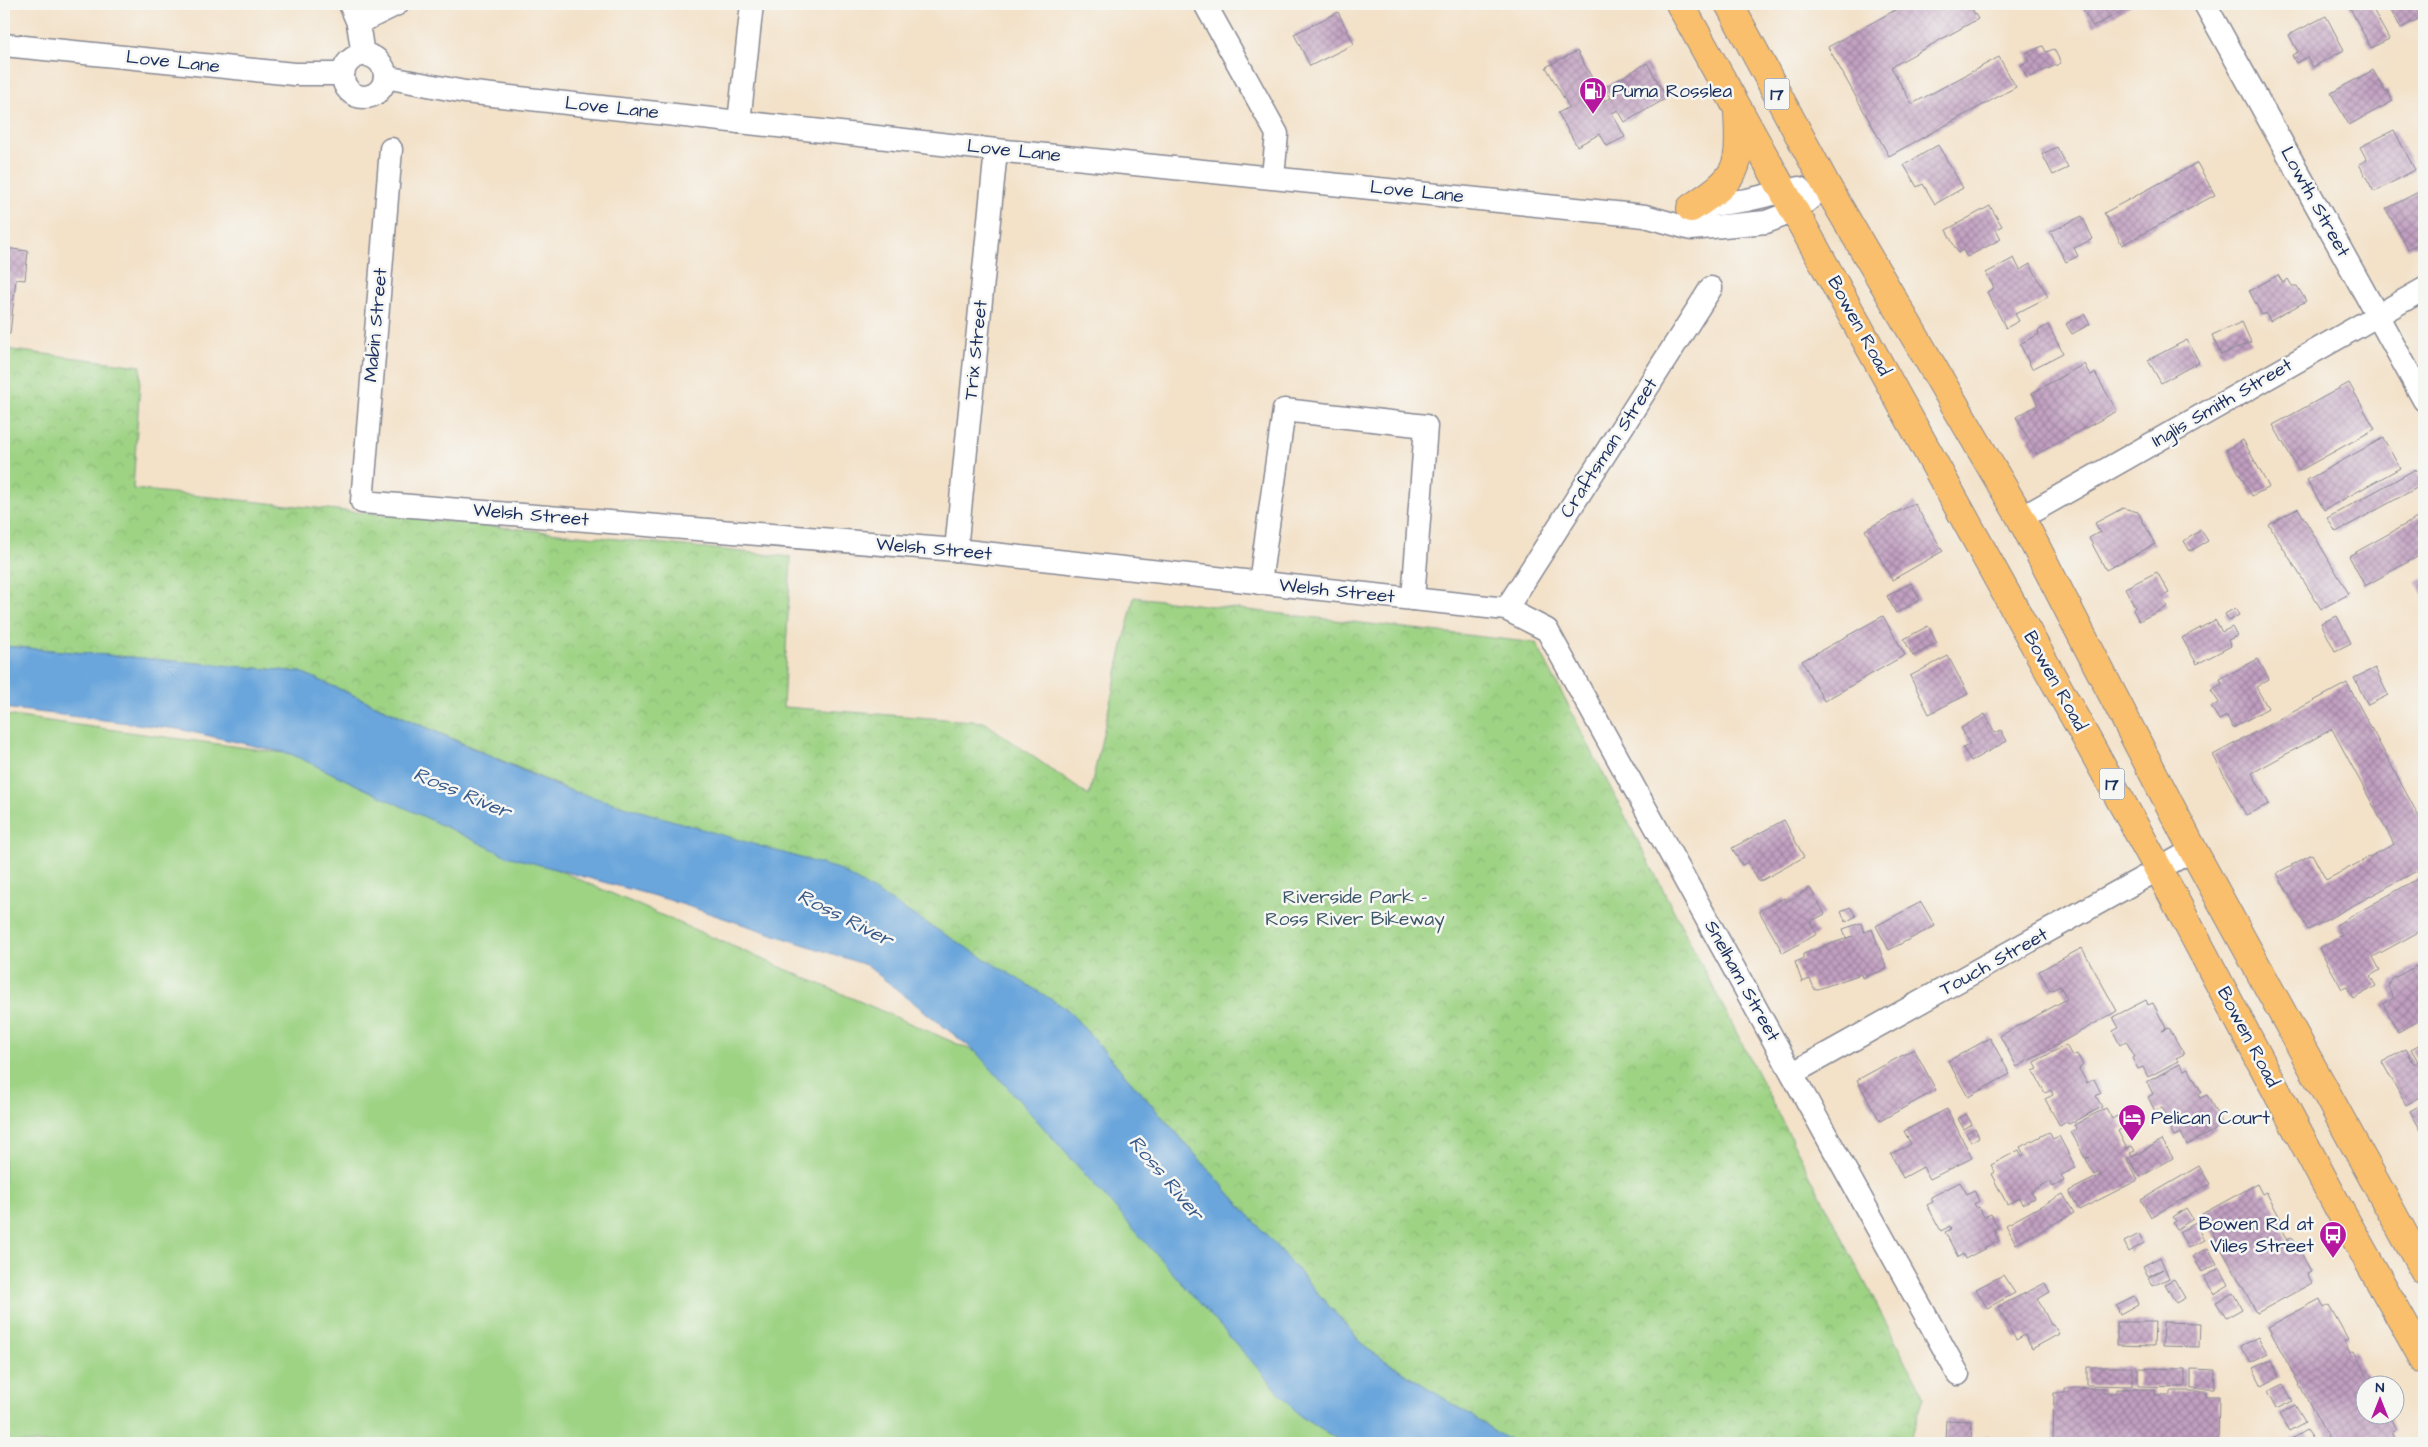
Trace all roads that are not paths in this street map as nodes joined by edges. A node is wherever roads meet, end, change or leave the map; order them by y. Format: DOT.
graph roads {
  1 [pos="397,4"];
  2 [pos="752,4"];
  3 [pos="1205,4"];
  4 [pos="1680,4"];
  5 [pos="1729,4"];
  6 [pos="2205,4"];
  7 [pos="354,13"];
  8 [pos="4,45"];
  9 [pos="363,55"];
  10 [pos="343,74"];
  11 [pos="385,77"];
  12 [pos="1738,107"];
  13 [pos="739,122"];
  14 [pos="391,149"];
  15 [pos="996,150"];
  16 [pos="1273,177"];
  17 [pos="1826,185"];
  18 [pos="1789,201"];
  19 [pos="1690,208"];
  20 [pos="1645,216"];
  21 [pos="1711,288"];
  22 [pos="2424,289"];
  23 [pos="2377,314"];
  24 [pos="2424,400"];
  25 [pos="362,502"];
  26 [pos="2021,518"];
  27 [pos="956,550"];
  28 [pos="1260,582"];
  29 [pos="1413,598"];
  30 [pos="1506,608"];
  31 [pos="2194,850"];
  32 [pos="2159,870"];
  33 [pos="1793,1073"];
  34 [pos="2424,1271"];
  35 [pos="2424,1360"];
  36 [pos="1958,1374"];
  1 -- 7 [label="street"];
  2 -- 13 [label="street"];
  3 -- 16 [label="street"];
  4 -- 12 [label="main road, Bowen Road / 17"];
  5 -- 17 [label="main road, 17"];
  6 -- 23 [label="street, Lowth Street"];
  7 -- 9 [label="street"];
  8 -- 10 [label="street, Love Lane"];
  9 -- 10 [label="street"];
  9 -- 11 [label="street"];
  10 -- 11 [label="street"];
  11 -- 13 [label="street, Love Lane"];
  12 -- 18 [label="main road, Bowen Road / 17"];
  12 -- 19 [label="main road"];
  13 -- 15 [label="street, Love Lane"];
  14 -- 25 [label="street, Mabin Street"];
  15 -- 16 [label="street, Love Lane"];
  15 -- 27 [label="street, Trix Street"];
  16 -- 20 [label="street, Love Lane"];
  17 -- 18 [label="street, Love Lane"];
  17 -- 26 [label="main road, 17"];
  18 -- 19 [label="street, Love Lane"];
  18 -- 20 [label="street, Love Lane"];
  18 -- 32 [label="main road, Bowen Road / 17"];
  19 -- 20 [label="street, Love Lane"];
  21 -- 30 [label="street, Craftsman Street"];
  22 -- 23 [label="street, Inglis Smith Street"];
  23 -- 24 [label="street, Lowth Street"];
  23 -- 26 [label="street, Inglis Smith Street"];
  25 -- 27 [label="street, Welsh Street"];
  26 -- 31 [label="main road, 17"];
  27 -- 28 [label="street, Welsh Street"];
  28 -- 29 [label="street, Welsh Street"];
  28 -- 29 [label="street"];
  29 -- 30 [label="street, Welsh Street"];
  30 -- 33 [label="street, Snelham Street"];
  31 -- 32 [label="street, Touch Street"];
  31 -- 34 [label="main road, 17"];
  32 -- 33 [label="street, Touch Street"];
  32 -- 35 [label="main road, Bowen Road / 17"];
  33 -- 36 [label="street, Snelham Street"];
}
